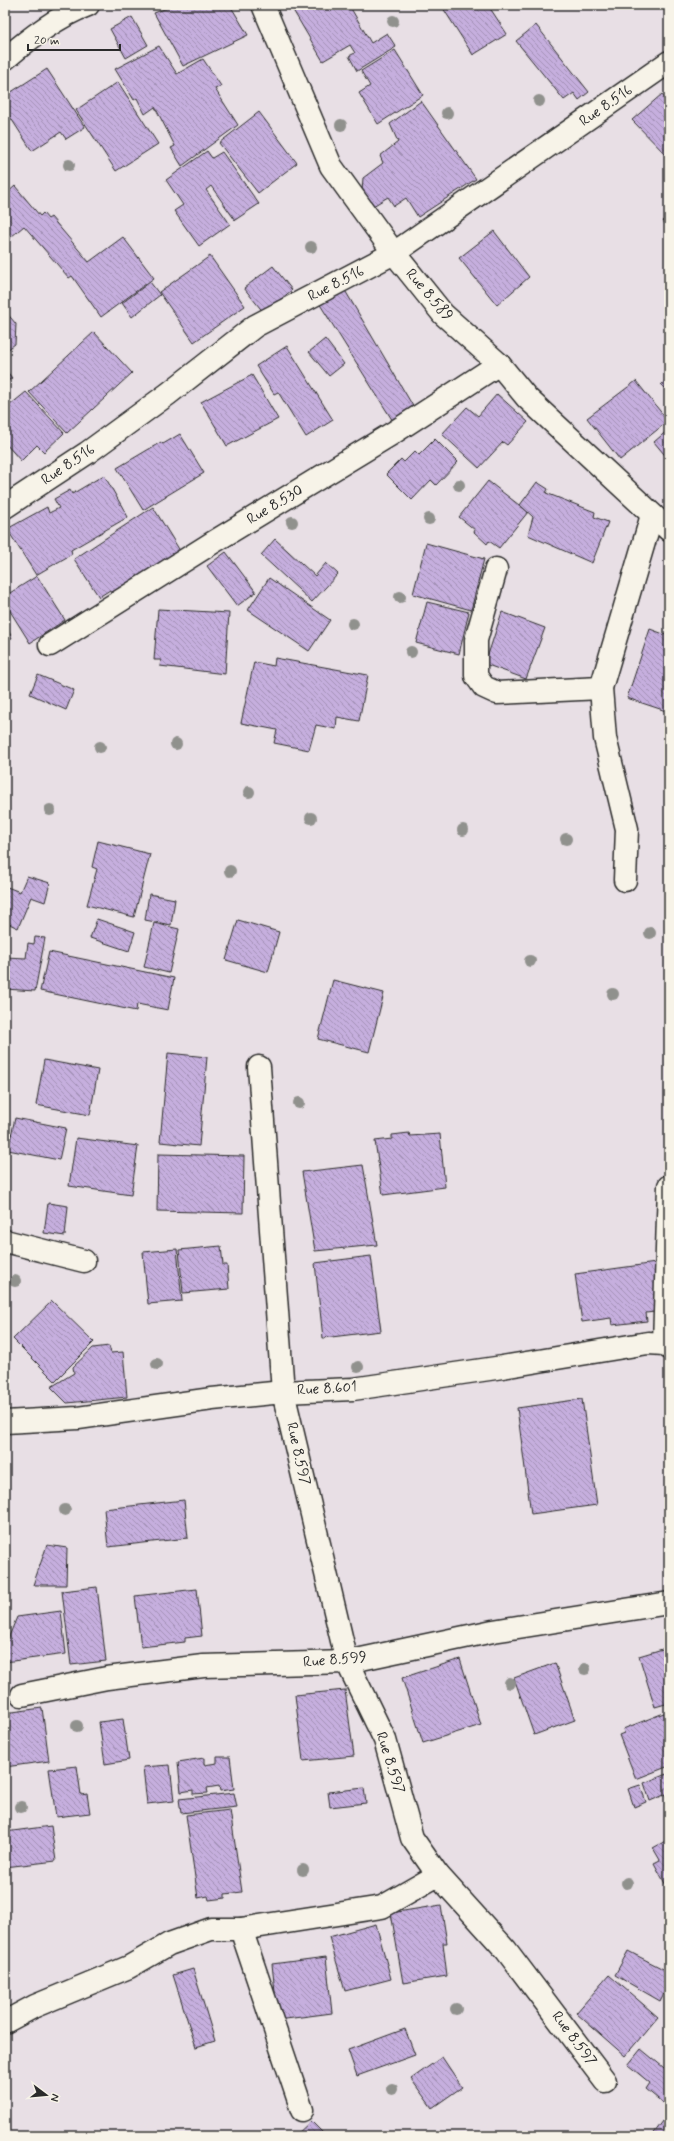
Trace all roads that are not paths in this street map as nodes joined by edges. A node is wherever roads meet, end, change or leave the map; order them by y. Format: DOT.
graph roads {
  1 [pos="263,5"];
  2 [pos="75,7"];
  3 [pos="5,59"];
  4 [pos="669,62"];
  5 [pos="394,253"];
  6 [pos="499,364"];
  7 [pos="5,507"];
  8 [pos="652,515"];
  9 [pos="669,530"];
  10 [pos="496,569"];
  11 [pos="50,645"];
  12 [pos="601,688"];
  13 [pos="624,880"];
  14 [pos="259,1067"];
  15 [pos="669,1186"];
  16 [pos="5,1241"];
  17 [pos="84,1261"];
  18 [pos="667,1346"];
  19 [pos="283,1392"];
  20 [pos="5,1422"];
  21 [pos="669,1603"];
  22 [pos="347,1662"];
  23 [pos="22,1695"];
  24 [pos="438,1875"];
  25 [pos="241,1929"];
  26 [pos="5,2022"];
  27 [pos="606,2081"];
  28 [pos="302,2110"];
  1 -- 5 [label="street, Rue 8.589"];
  2 -- 3 [label="street"];
  4 -- 5 [label="street, Rue 8.516"];
  5 -- 6 [label="street, Rue 8.589"];
  5 -- 7 [label="street, Rue 8.516"];
  6 -- 8 [label="street, Rue 8.589"];
  6 -- 11 [label="street, Rue 8.530"];
  8 -- 9 [label="street, Rue 8.589"];
  8 -- 12 [label="street"];
  10 -- 12 [label="street"];
  12 -- 13 [label="street"];
  14 -- 19 [label="street, Rue 8.601"];
  15 -- 18 [label="street"];
  16 -- 17 [label="street"];
  18 -- 19 [label="street, Rue 8.601"];
  19 -- 20 [label="street"];
  19 -- 22 [label="street, Rue 8.597"];
  21 -- 22 [label="street, Rue 8.599"];
  22 -- 23 [label="street, Rue 8.599"];
  22 -- 24 [label="street, Rue 8.597"];
  24 -- 25 [label="street"];
  24 -- 27 [label="street, Rue 8.597"];
  25 -- 26 [label="street"];
  25 -- 28 [label="street"];
}
